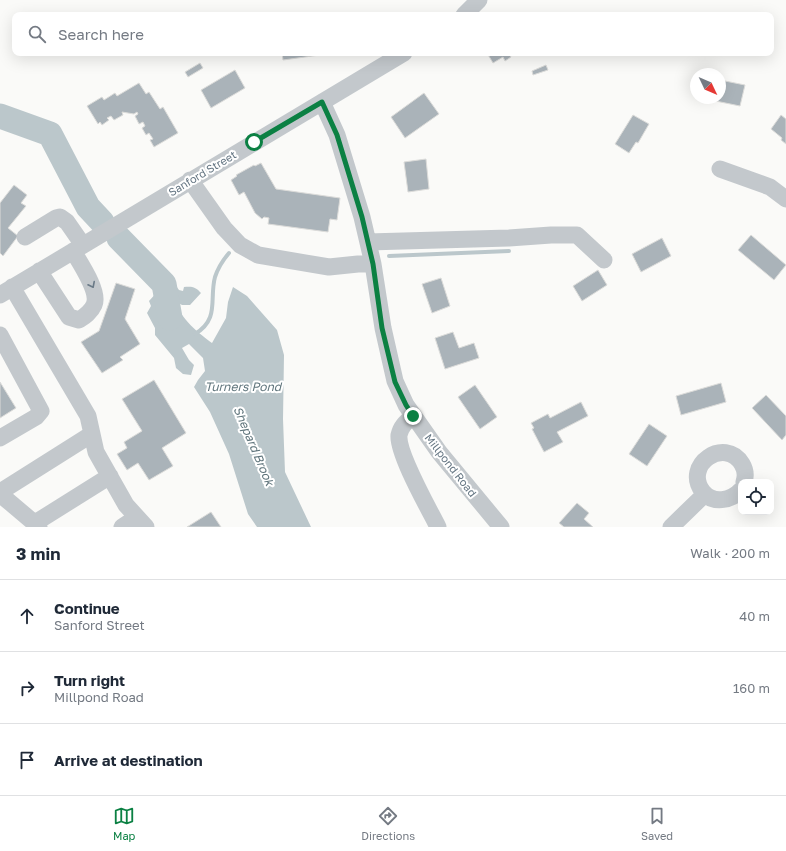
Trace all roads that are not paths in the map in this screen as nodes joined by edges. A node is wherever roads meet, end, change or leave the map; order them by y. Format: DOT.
graph roads {
  1 [pos="480,0"];
  2 [pos="467,12"];
  3 [pos="399,56"];
  4 [pos="322,102"];
  5 [pos="720,169"];
  6 [pos="190,180"];
  7 [pos="786,199"];
  8 [pos="25,237"];
  9 [pos="368,242"];
  10 [pos="78,248"];
  11 [pos="604,260"];
  12 [pos="373,264"];
  13 [pos="39,271"];
  14 [pos="6,291"];
  15 [pos="0,335"];
  16 [pos="413,416"];
  17 [pos="92,434"];
  18 [pos="0,438"];
  19 [pos="110,476"];
  20 [pos="744,479"];
  21 [pos="0,493"];
  22 [pos="705,494"];
  23 [pos="738,494"];
  24 [pos="141,522"];
  25 [pos="37,525"];
  26 [pos="122,527"];
  27 [pos="438,527"];
  28 [pos="501,527"];
  29 [pos="670,527"];
  1 -- 2 [label="street"];
  3 -- 4 [label="street, Sanford Street"];
  4 -- 6 [label="street, Sanford Street"];
  4 -- 9 [label="street, Millpond Road"];
  5 -- 7 [label="street"];
  6 -- 10 [label="street, Sanford Street"];
  6 -- 12 [label="street"];
  8 -- 10 [label="street"];
  9 -- 11 [label="street"];
  9 -- 12 [label="street, Millpond Road"];
  10 -- 13 [label="street, Sanford Street"];
  10 -- 13 [label="street, one-way"];
  12 -- 16 [label="street, Millpond Road"];
  13 -- 14 [label="street, Sanford Street"];
  14 -- 17 [label="street"];
  15 -- 18 [label="street"];
  16 -- 27 [label="street"];
  16 -- 28 [label="street, Millpond Road"];
  17 -- 19 [label="street"];
  17 -- 21 [label="street"];
  19 -- 24 [label="street"];
  19 -- 25 [label="street"];
  20 -- 22 [label="street"];
  21 -- 25 [label="street"];
  22 -- 23 [label="street"];
  22 -- 29 [label="street"];
  24 -- 26 [label="street"];
}
